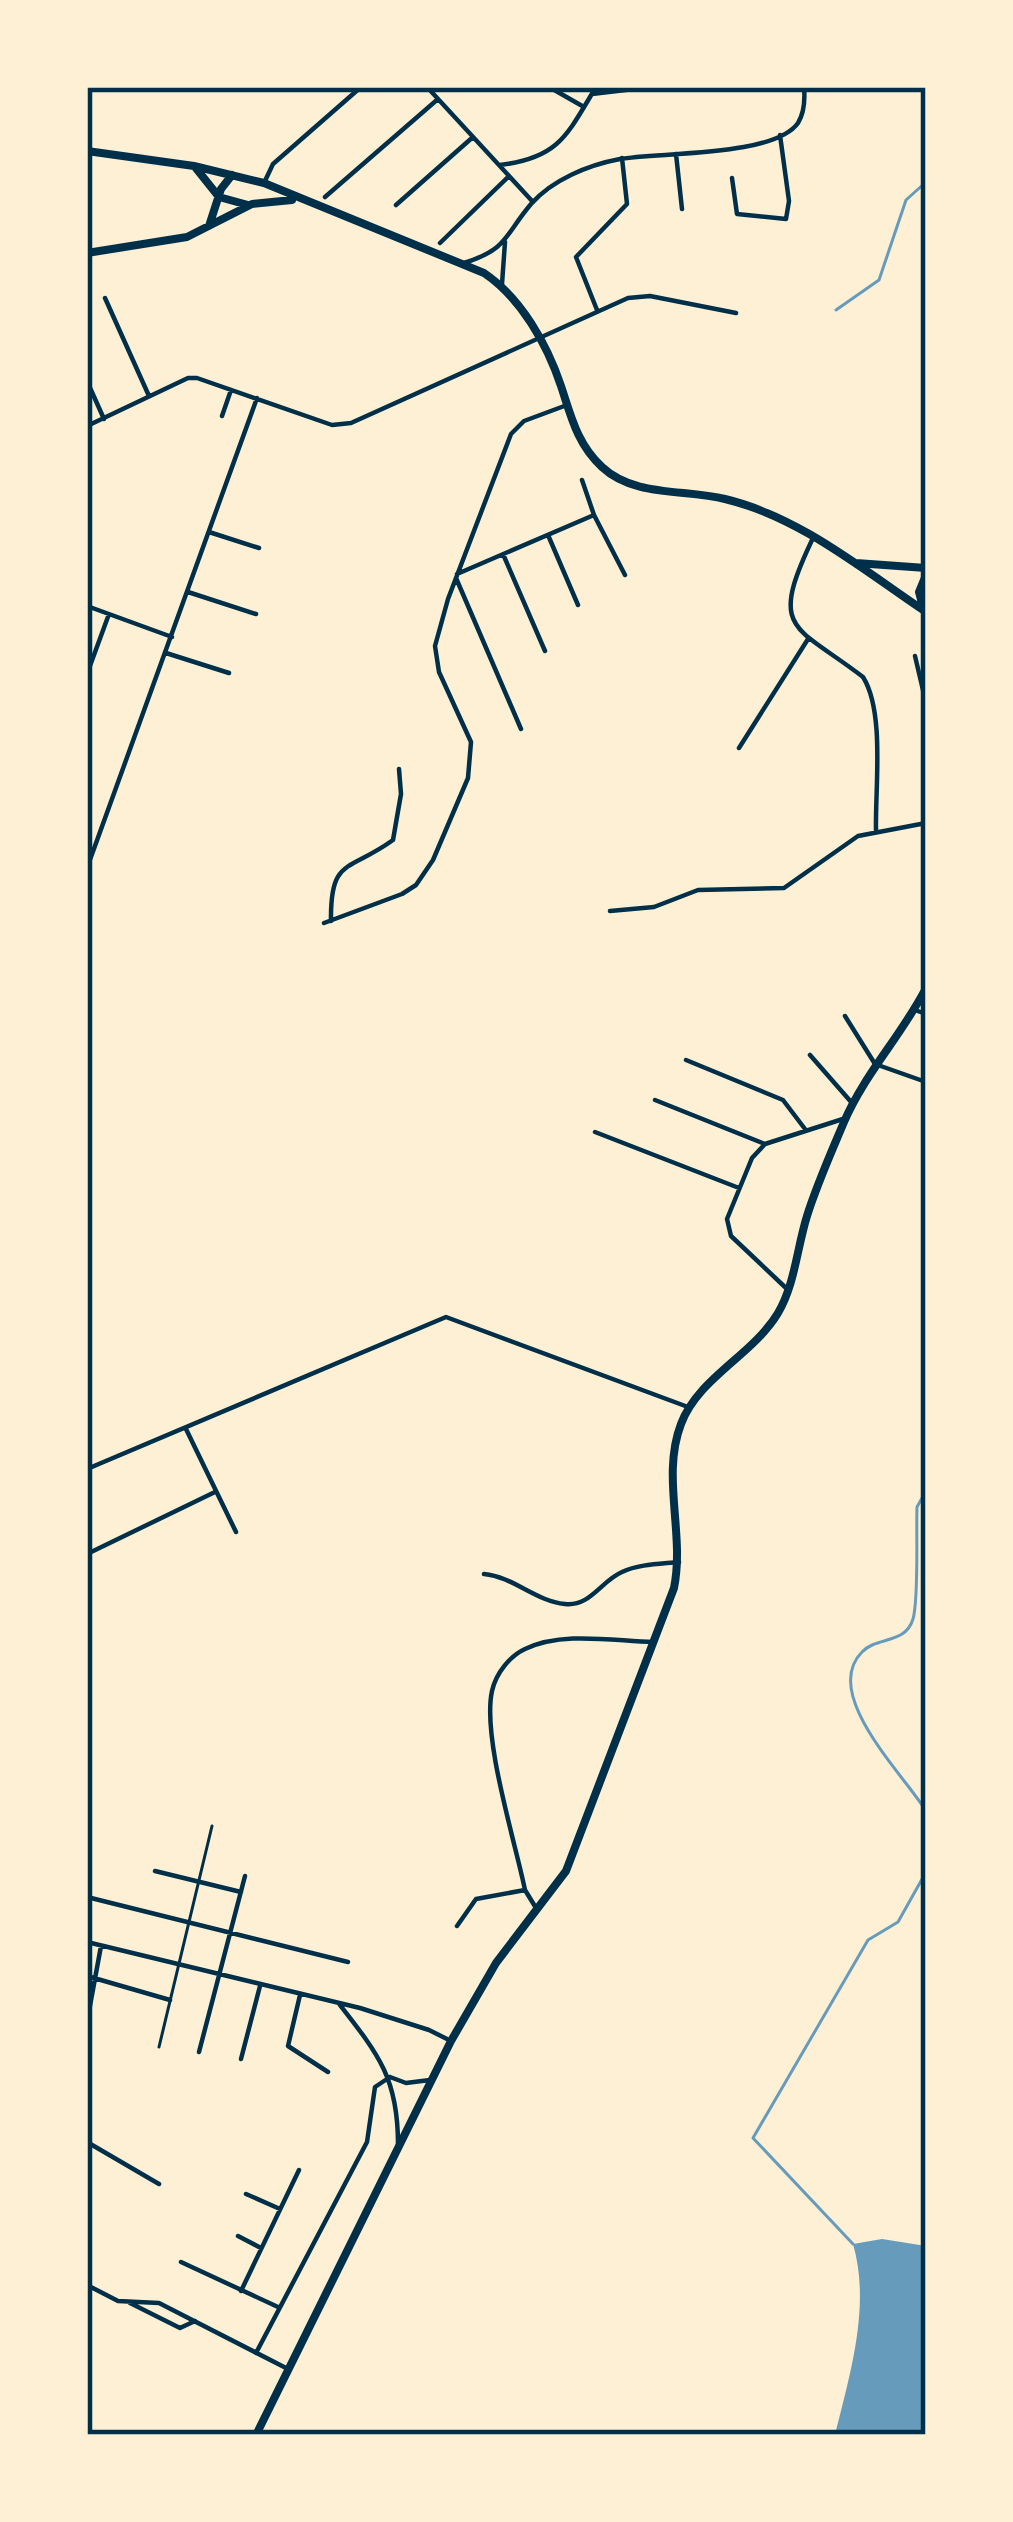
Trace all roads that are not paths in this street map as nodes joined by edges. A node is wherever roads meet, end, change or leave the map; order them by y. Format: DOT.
graph roads {
  1 [pos="428,87"];
  2 [pos="549,87"];
  3 [pos="651,87"];
  4 [pos="804,87"];
  5 [pos="356,89"];
  6 [pos="594,90"];
  7 [pos="438,99"];
  8 [pos="584,107"];
  9 [pos="781,135"];
  10 [pos="473,137"];
  11 [pos="87,152"];
  12 [pos="676,154"];
  13 [pos="622,158"];
  14 [pos="499,165"];
  15 [pos="194,166"];
  16 [pos="233,174"];
  17 [pos="509,176"];
  18 [pos="732,178"];
  19 [pos="263,183"];
  20 [pos="325,196"];
  21 [pos="219,197"];
  22 [pos="297,200"];
  23 [pos="532,202"];
  24 [pos="252,204"];
  25 [pos="397,205"];
  26 [pos="682,209"];
  27 [pos="206,230"];
  28 [pos="505,242"];
  29 [pos="440,243"];
  30 [pos="87,253"];
  31 [pos="464,262"];
  32 [pos="502,287"];
  33 [pos="105,298"];
  34 [pos="597,310"];
  35 [pos="736,313"];
  36 [pos="539,336"];
  37 [pos="87,381"];
  38 [pos="231,390"];
  39 [pos="149,396"];
  40 [pos="257,398"];
  41 [pos="567,405"];
  42 [pos="222,416"];
  43 [pos="104,418"];
  44 [pos="87,426"];
  45 [pos="582,480"];
  46 [pos="594,515"];
  47 [pos="209,532"];
  48 [pos="548,535"];
  49 [pos="813,538"];
  50 [pos="259,548"];
  51 [pos="503,554"];
  52 [pos="851,563"];
  53 [pos="926,571"];
  54 [pos="625,575"];
  55 [pos="457,576"];
  56 [pos="188,592"];
  57 [pos="578,605"];
  58 [pos="87,606"];
  59 [pos="926,612"];
  60 [pos="110,614"];
  61 [pos="256,614"];
  62 [pos="172,637"];
  63 [pos="808,639"];
  64 [pos="545,651"];
  65 [pos="166,653"];
  66 [pos="915,656"];
  67 [pos="229,673"];
  68 [pos="87,674"];
  69 [pos="926,703"];
  70 [pos="521,729"];
  71 [pos="739,748"];
  72 [pos="399,769"];
  73 [pos="926,824"];
  74 [pos="876,830"];
  75 [pos="87,868"];
  76 [pos="610,910"];
  77 [pos="926,988"];
  78 [pos="915,1010"];
  79 [pos="926,1015"];
  80 [pos="845,1016"];
  81 [pos="810,1055"];
  82 [pos="686,1060"];
  83 [pos="875,1064"];
  84 [pos="926,1082"];
  85 [pos="655,1100"];
  86 [pos="852,1103"];
  87 [pos="846,1118"];
  88 [pos="805,1129"];
  89 [pos="595,1132"];
  90 [pos="764,1144"];
  91 [pos="739,1188"];
  92 [pos="788,1290"];
  93 [pos="688,1407"];
  94 [pos="186,1428"];
  95 [pos="87,1468"];
  96 [pos="215,1492"];
  97 [pos="236,1532"];
  98 [pos="87,1554"];
  99 [pos="679,1562"];
  100 [pos="484,1574"];
  101 [pos="653,1642"];
  102 [pos="212,1826"];
  103 [pos="154,1871"];
  104 [pos="245,1876"];
  105 [pos="198,1882"];
  106 [pos="525,1890"];
  107 [pos="241,1892"];
  108 [pos="87,1897"];
  109 [pos="538,1911"];
  110 [pos="187,1923"];
  111 [pos="457,1926"];
  112 [pos="230,1933"];
  113 [pos="87,1942"];
  114 [pos="101,1946"];
  115 [pos="348,1962"];
  116 [pos="178,1966"];
  117 [pos="218,1975"];
  118 [pos="91,1977"];
  119 [pos="260,1986"];
  120 [pos="300,1995"];
  121 [pos="170,2000"];
  122 [pos="340,2005"];
  123 [pos="87,2022"];
  124 [pos="451,2042"];
  125 [pos="159,2047"];
  126 [pos="200,2052"];
  127 [pos="242,2059"];
  128 [pos="328,2072"];
  129 [pos="390,2077"];
  130 [pos="431,2080"];
  131 [pos="87,2142"];
  132 [pos="398,2152"];
  133 [pos="299,2170"];
  134 [pos="159,2184"];
  135 [pos="246,2194"];
  136 [pos="280,2210"];
  137 [pos="238,2236"];
  138 [pos="261,2248"];
  139 [pos="181,2262"];
  140 [pos="87,2285"];
  141 [pos="241,2290"];
  142 [pos="129,2303"];
  143 [pos="278,2307"];
  144 [pos="195,2321"];
  145 [pos="256,2353"];
  146 [pos="288,2369"];
  147 [pos="256,2435"];
  1 -- 7 [label="street"];
  2 -- 8 [label="street"];
  3 -- 6 [label="street"];
  4 -- 9 [label="street"];
  5 -- 19 [label="street"];
  6 -- 8 [label="street"];
  7 -- 10 [label="street"];
  7 -- 20 [label="street"];
  8 -- 14 [label="street"];
  9 -- 12 [label="street"];
  9 -- 18 [label="street"];
  10 -- 14 [label="street"];
  10 -- 25 [label="street"];
  11 -- 15 [label="main road"];
  12 -- 13 [label="street"];
  12 -- 26 [label="street"];
  13 -- 23 [label="street"];
  13 -- 34 [label="street"];
  14 -- 17 [label="street"];
  15 -- 16 [label="main road"];
  15 -- 21 [label="main road"];
  16 -- 19 [label="main road"];
  16 -- 21 [label="main road"];
  17 -- 23 [label="street"];
  17 -- 29 [label="street"];
  19 -- 22 [label="main road"];
  19 -- 24 [label="main road"];
  21 -- 24 [label="main road"];
  21 -- 27 [label="main road"];
  22 -- 24 [label="main road"];
  22 -- 31 [label="main road"];
  23 -- 28 [label="street"];
  24 -- 27 [label="main road"];
  27 -- 30 [label="main road"];
  28 -- 31 [label="street"];
  28 -- 32 [label="street"];
  31 -- 32 [label="main road"];
  32 -- 36 [label="main road"];
  33 -- 39 [label="street"];
  34 -- 35 [label="street"];
  34 -- 36 [label="street"];
  36 -- 40 [label="street"];
  36 -- 41 [label="main road"];
  37 -- 43 [label="street"];
  38 -- 39 [label="street"];
  38 -- 40 [label="street"];
  38 -- 42 [label="street"];
  39 -- 43 [label="street"];
  40 -- 47 [label="street"];
  41 -- 49 [label="main road"];
  41 -- 55 [label="street"];
  43 -- 44 [label="street"];
  45 -- 46 [label="street"];
  46 -- 48 [label="street"];
  46 -- 54 [label="street"];
  47 -- 50 [label="street"];
  47 -- 56 [label="street"];
  48 -- 51 [label="street"];
  48 -- 57 [label="street"];
  49 -- 52 [label="main road"];
  49 -- 63 [label="street"];
  51 -- 55 [label="street"];
  51 -- 64 [label="street"];
  52 -- 53 [label="main road"];
  52 -- 59 [label="main road"];
  53 -- 59 [label="main road"];
  55 -- 70 [label="street"];
  55 -- 72 [label="street"];
  56 -- 61 [label="street"];
  56 -- 62 [label="street"];
  58 -- 60 [label="street"];
  60 -- 62 [label="street"];
  60 -- 68 [label="street"];
  62 -- 65 [label="street"];
  63 -- 71 [label="street"];
  63 -- 74 [label="street"];
  65 -- 67 [label="street"];
  65 -- 75 [label="street"];
  66 -- 69 [label="street"];
  73 -- 74 [label="street"];
  74 -- 76 [label="street"];
  77 -- 78 [label="main road"];
  78 -- 79 [label="street"];
  78 -- 83 [label="main road"];
  80 -- 83 [label="street"];
  81 -- 86 [label="street"];
  82 -- 88 [label="street"];
  83 -- 84 [label="street"];
  83 -- 86 [label="main road"];
  85 -- 90 [label="street"];
  86 -- 87 [label="main road"];
  87 -- 88 [label="street"];
  87 -- 92 [label="main road"];
  88 -- 90 [label="street"];
  89 -- 91 [label="street"];
  90 -- 91 [label="street"];
  91 -- 92 [label="street"];
  92 -- 93 [label="main road"];
  93 -- 94 [label="street"];
  93 -- 99 [label="main road"];
  94 -- 95 [label="street"];
  94 -- 96 [label="street"];
  96 -- 97 [label="street"];
  96 -- 98 [label="street"];
  99 -- 100 [label="street"];
  99 -- 101 [label="main road"];
  101 -- 106 [label="street"];
  101 -- 109 [label="main road"];
  102 -- 105 [label="lane"];
  103 -- 105 [label="street"];
  104 -- 107 [label="street"];
  105 -- 107 [label="street"];
  105 -- 110 [label="lane"];
  106 -- 109 [label="street"];
  106 -- 111 [label="street"];
  107 -- 112 [label="street"];
  108 -- 110 [label="street"];
  109 -- 124 [label="main road"];
  110 -- 112 [label="street"];
  110 -- 116 [label="lane"];
  112 -- 115 [label="street"];
  112 -- 117 [label="street"];
  113 -- 114 [label="street"];
  114 -- 116 [label="street"];
  114 -- 118 [label="street"];
  116 -- 117 [label="street"];
  116 -- 121 [label="lane"];
  117 -- 119 [label="street"];
  117 -- 126 [label="street"];
  118 -- 121 [label="street"];
  118 -- 123 [label="street"];
  119 -- 120 [label="street"];
  119 -- 127 [label="street"];
  120 -- 122 [label="street"];
  120 -- 128 [label="street"];
  121 -- 125 [label="lane"];
  122 -- 124 [label="street"];
  122 -- 129 [label="street"];
  124 -- 130 [label="main road"];
  129 -- 130 [label="street"];
  129 -- 132 [label="street"];
  129 -- 143 [label="street"];
  130 -- 132 [label="main road"];
  131 -- 134 [label="street"];
  132 -- 146 [label="main road"];
  133 -- 136 [label="street"];
  135 -- 136 [label="street"];
  136 -- 138 [label="street"];
  137 -- 138 [label="street"];
  138 -- 141 [label="street"];
  139 -- 141 [label="street"];
  140 -- 142 [label="street"];
  141 -- 143 [label="street"];
  142 -- 144 [label="street"];
  142 -- 144 [label="street"];
  143 -- 145 [label="street"];
  144 -- 145 [label="street"];
  145 -- 146 [label="street"];
  146 -- 147 [label="main road"];
}
